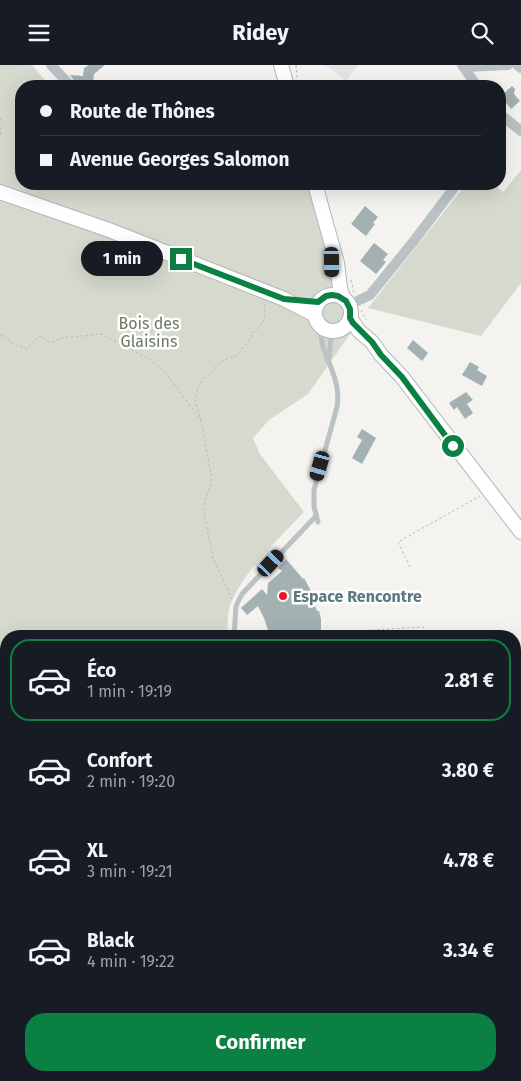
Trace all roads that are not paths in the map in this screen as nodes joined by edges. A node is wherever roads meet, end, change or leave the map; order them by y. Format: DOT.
graph roads {
  1 [pos="50,65"];
  2 [pos="281,65"];
  3 [pos="287,65"];
  4 [pos="508,65"];
  5 [pos="517,65"];
  6 [pos="463,66"];
  7 [pos="521,68"];
  8 [pos="65,80"];
  9 [pos="289,80"];
  10 [pos="290,80"];
  11 [pos="473,80"];
  12 [pos="506,122"];
  13 [pos="521,131"];
  14 [pos="317,190"];
  15 [pos="452,190"];
  16 [pos="0,192"];
  17 [pos="332,245"];
  18 [pos="320,309"];
  19 [pos="346,314"];
  20 [pos="329,360"];
  21 [pos="521,532"];
  22 [pos="234,630"];
  1 -- 8 [label="street"];
  2 -- 9 [label="main road"];
  3 -- 10 [label="main road"];
  4 -- 6 [label="street"];
  5 -- 7 [label="street"];
  6 -- 11 [label="street"];
  12 -- 13 [label="street"];
  14 -- 17 [label="main road"];
  15 -- 19 [label="street"];
  16 -- 18 [label="main road"];
  17 -- 18 [label="main road"];
  17 -- 19 [label="main road"];
  18 -- 19 [label="main road"];
  18 -- 19 [label="main road"];
  18 -- 20 [label="lane"];
  19 -- 20 [label="lane"];
  19 -- 21 [label="main road"];
  20 -- 22 [label="lane"];
}
